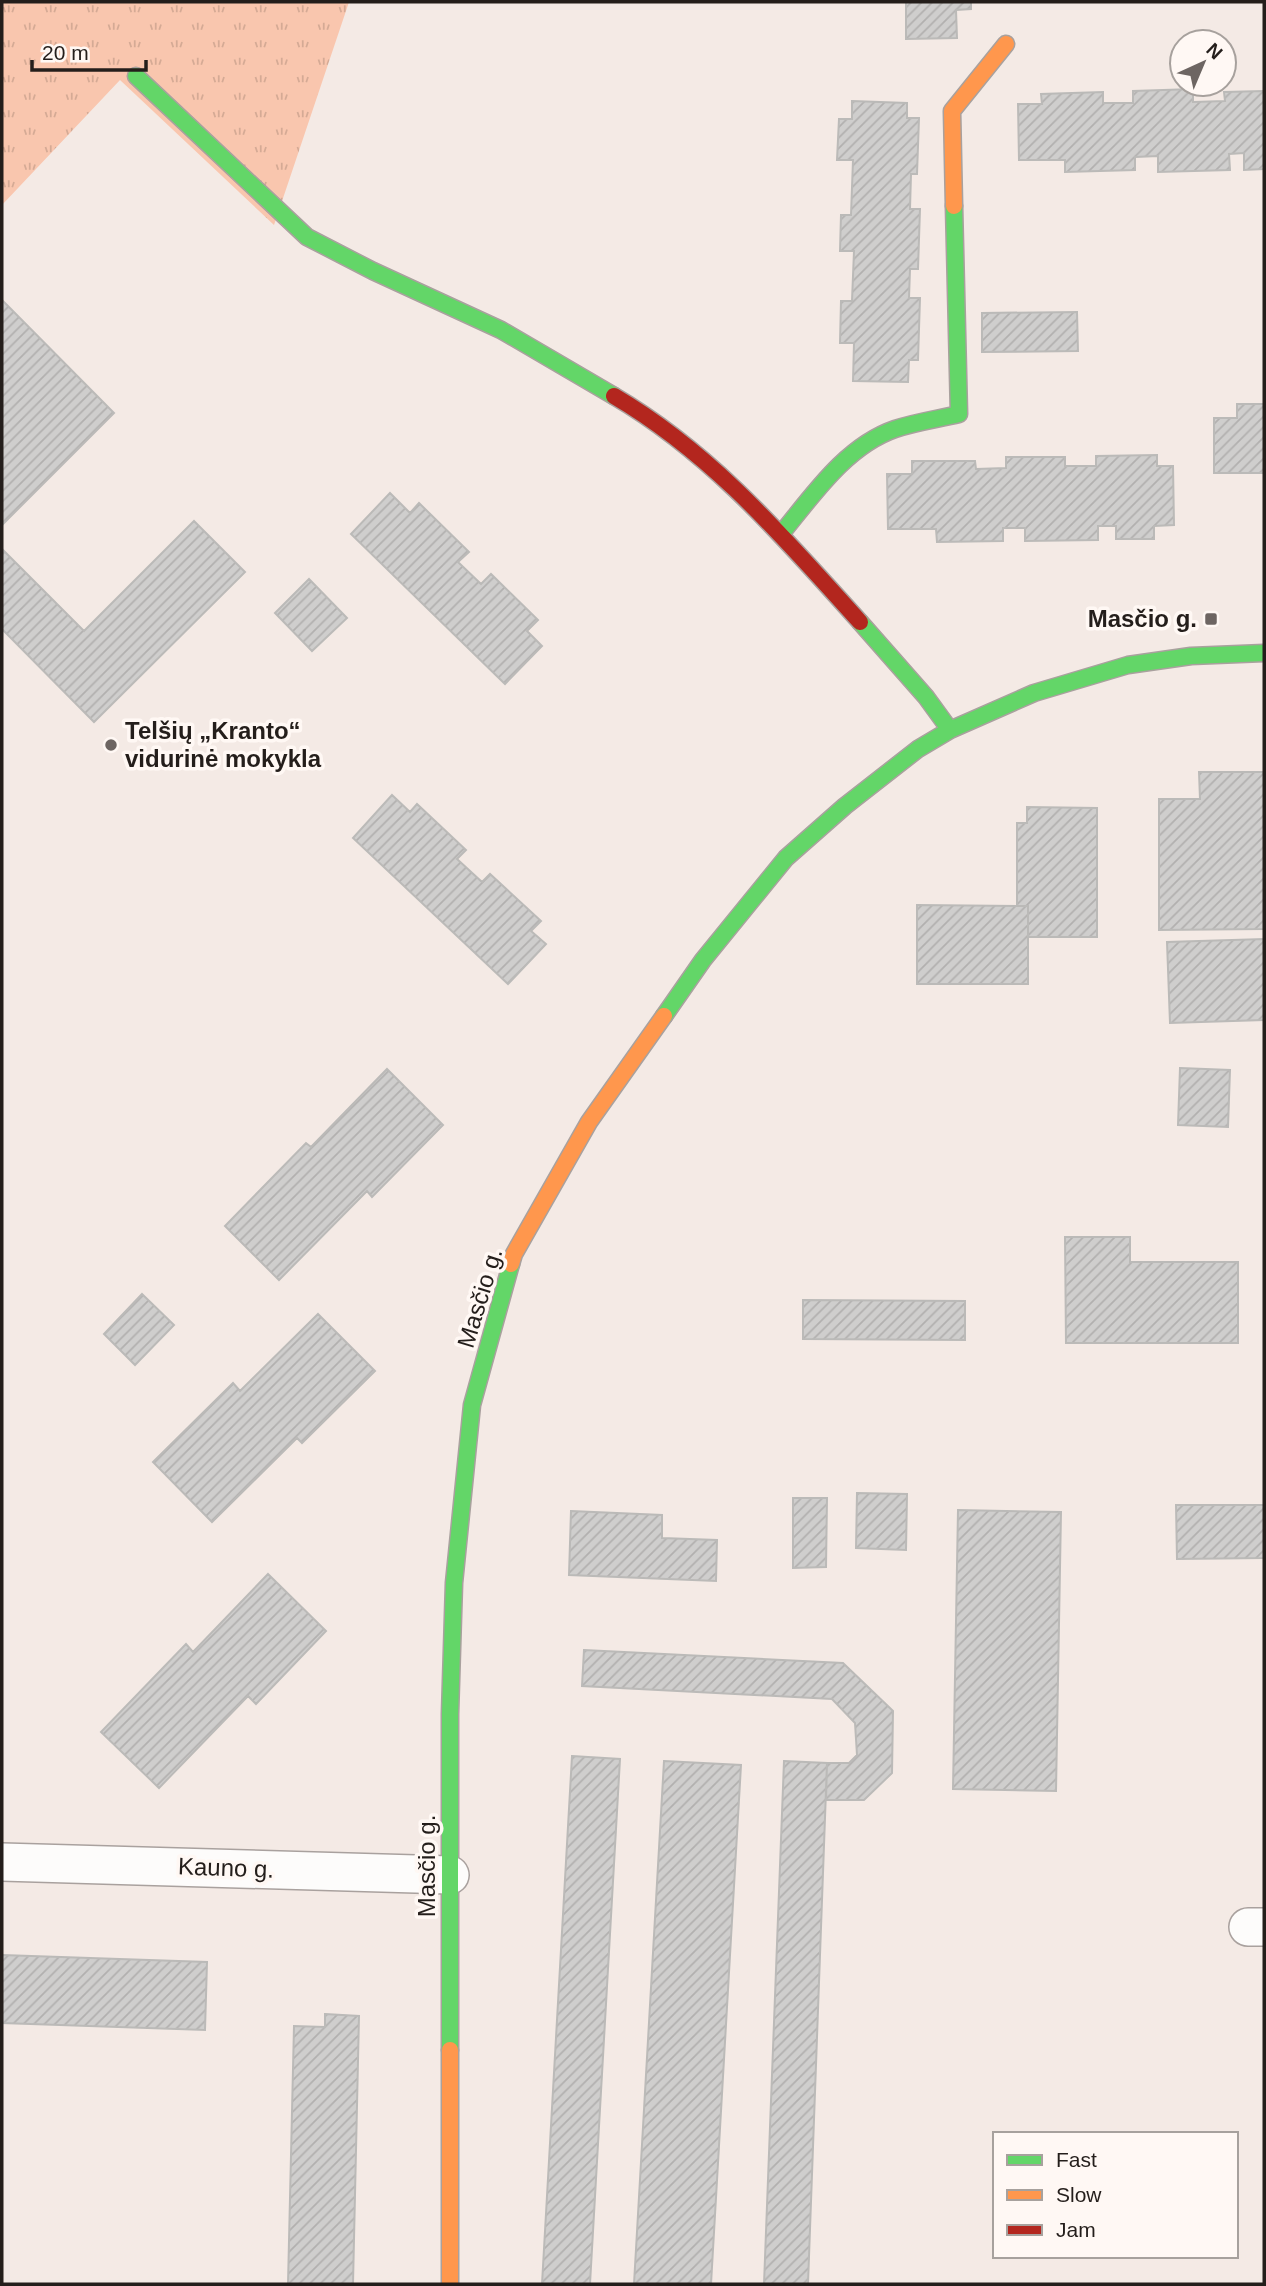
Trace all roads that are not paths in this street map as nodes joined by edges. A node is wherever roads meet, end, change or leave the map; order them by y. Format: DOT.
graph roads {
  1 [pos="1006,44"];
  2 [pos="136,76"];
  3 [pos="781,534"];
  4 [pos="1264,653"];
  5 [pos="950,730"];
  6 [pos="2,1862"];
  7 [pos="450,1874"];
  8 [pos="450,2284"];
  1 -- 3 [label="street"];
  2 -- 3 [label="street"];
  3 -- 5 [label="street"];
  4 -- 5 [label="street, Masčio g."];
  5 -- 7 [label="street, Masčio g."];
  6 -- 7 [label="street, Kauno g."];
  7 -- 8 [label="street, Masčio g."];
}
